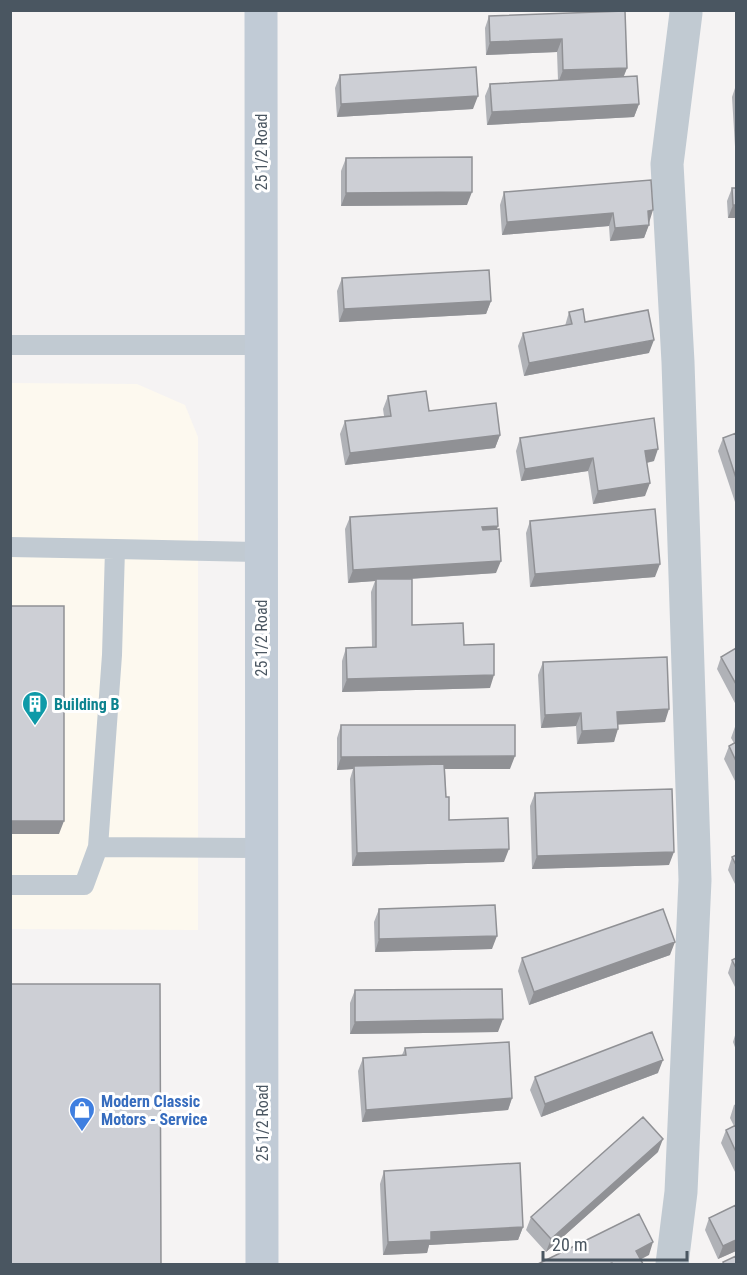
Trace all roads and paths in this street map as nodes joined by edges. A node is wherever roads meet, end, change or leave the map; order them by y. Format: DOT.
graph roads {
  1 [pos="261,10"];
  2 [pos="686,13"];
  3 [pos="10,345"];
  4 [pos="261,345"];
  5 [pos="10,547"];
  6 [pos="115,549"];
  7 [pos="261,552"];
  8 [pos="98,847"];
  9 [pos="262,848"];
  10 [pos="10,885"];
  11 [pos="262,1264"];
  12 [pos="672,1264"];
  1 -- 4 [label="street, 25 1/2 Road"];
  2 -- 12 [label="street"];
  3 -- 4 [label="lane"];
  4 -- 7 [label="street, 25 1/2 Road"];
  5 -- 6 [label="lane"];
  6 -- 7 [label="lane"];
  6 -- 8 [label="lane"];
  7 -- 9 [label="street, 25 1/2 Road"];
  8 -- 9 [label="lane"];
  8 -- 10 [label="lane"];
  9 -- 11 [label="street, 25 1/2 Road"];
}
